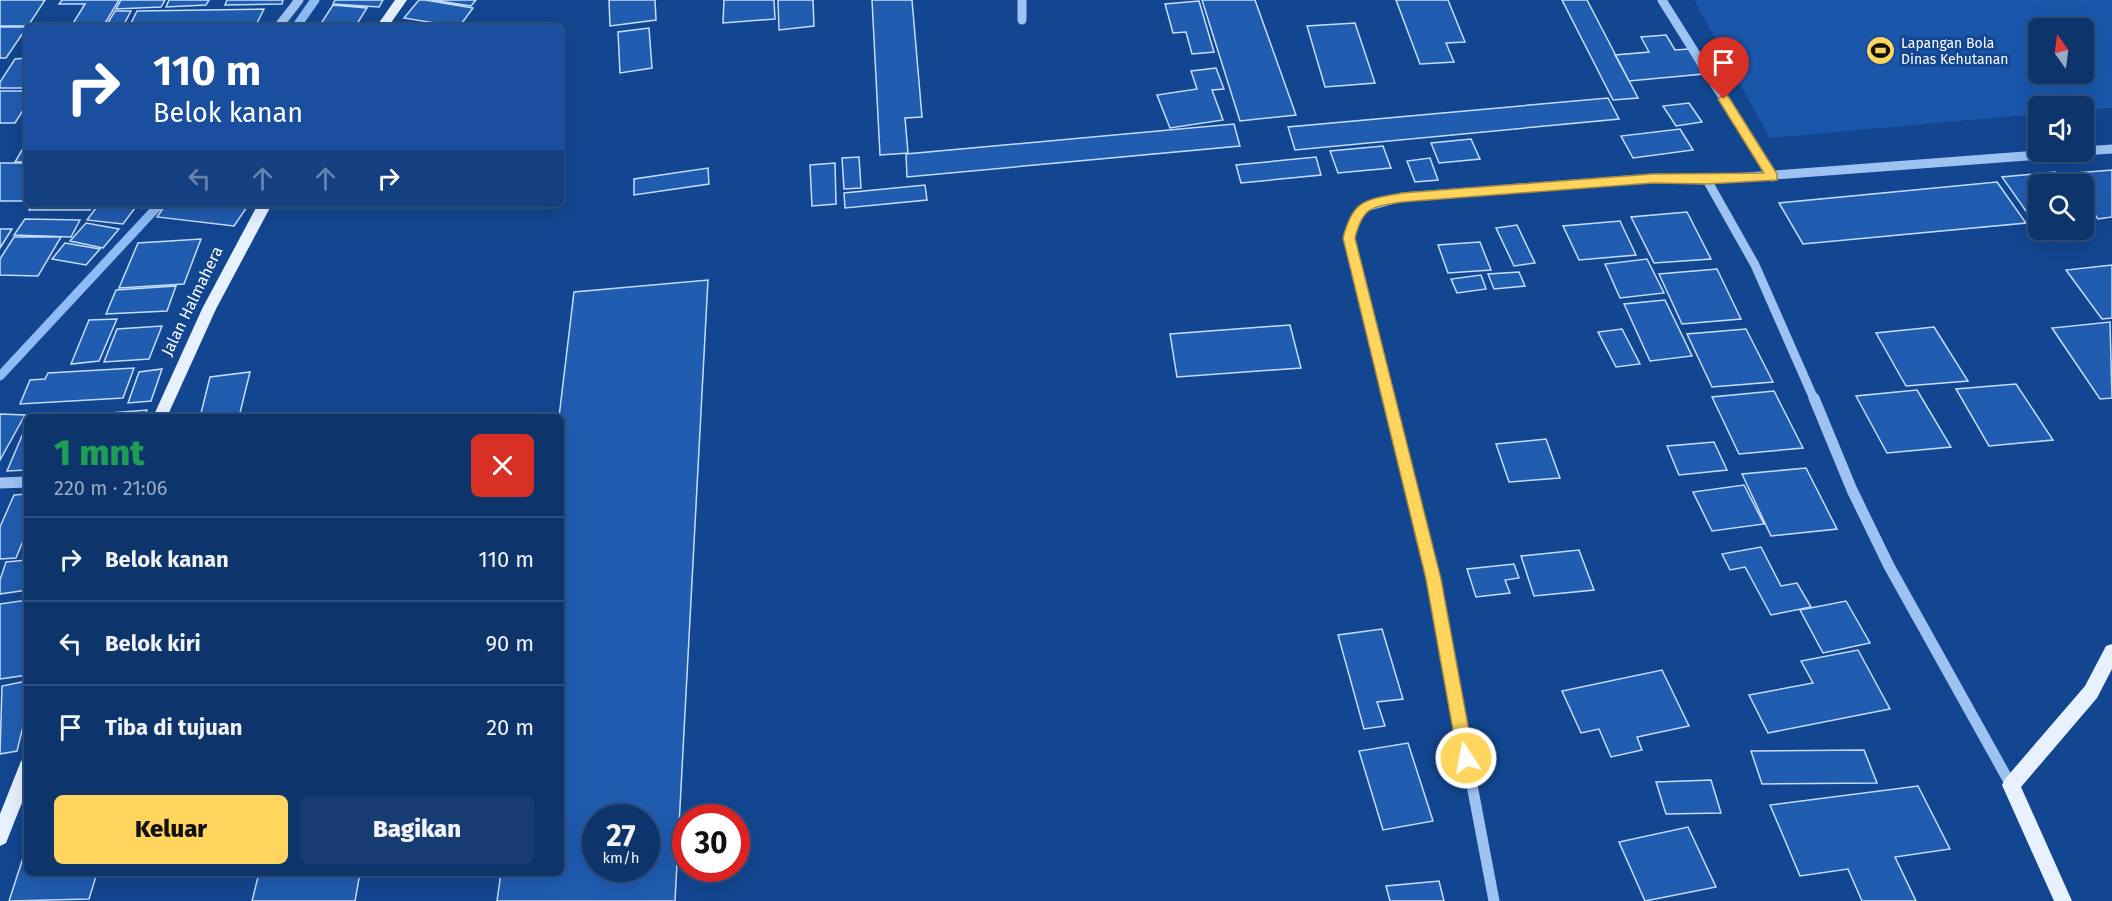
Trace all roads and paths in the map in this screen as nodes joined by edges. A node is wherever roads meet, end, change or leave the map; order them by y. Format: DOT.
graph roads {
  1 [pos="299,0"];
  2 [pos="401,0"];
  3 [pos="1022,0"];
  4 [pos="1662,0"];
  5 [pos="1022,20"];
  6 [pos="280,24"];
  7 [pos="384,24"];
  8 [pos="2112,149"];
  9 [pos="2094,150"];
  10 [pos="2028,156"];
  11 [pos="1773,177"];
  12 [pos="1707,180"];
  13 [pos="263,207"];
  14 [pos="161,414"];
  15 [pos="24,482"];
  16 [pos="0,483"];
  17 [pos="2112,652"];
  18 [pos="24,775"];
  19 [pos="2011,785"];
  20 [pos="0,837"];
  21 [pos="1494,901"];
  22 [pos="2064,901"];
  1 -- 6 [label="street"];
  2 -- 7 [label="main road"];
  3 -- 5 [label="street"];
  4 -- 11 [label="street"];
  8 -- 9 [label="street"];
  10 -- 11 [label="street"];
  11 -- 12 [label="street"];
  12 -- 19 [label="street"];
  12 -- 21 [label="street"];
  13 -- 14 [label="main road, Jalan Halmahera"];
  15 -- 16 [label="street"];
  17 -- 19 [label="main road"];
  18 -- 20 [label="main road"];
  19 -- 22 [label="main road"];
}
